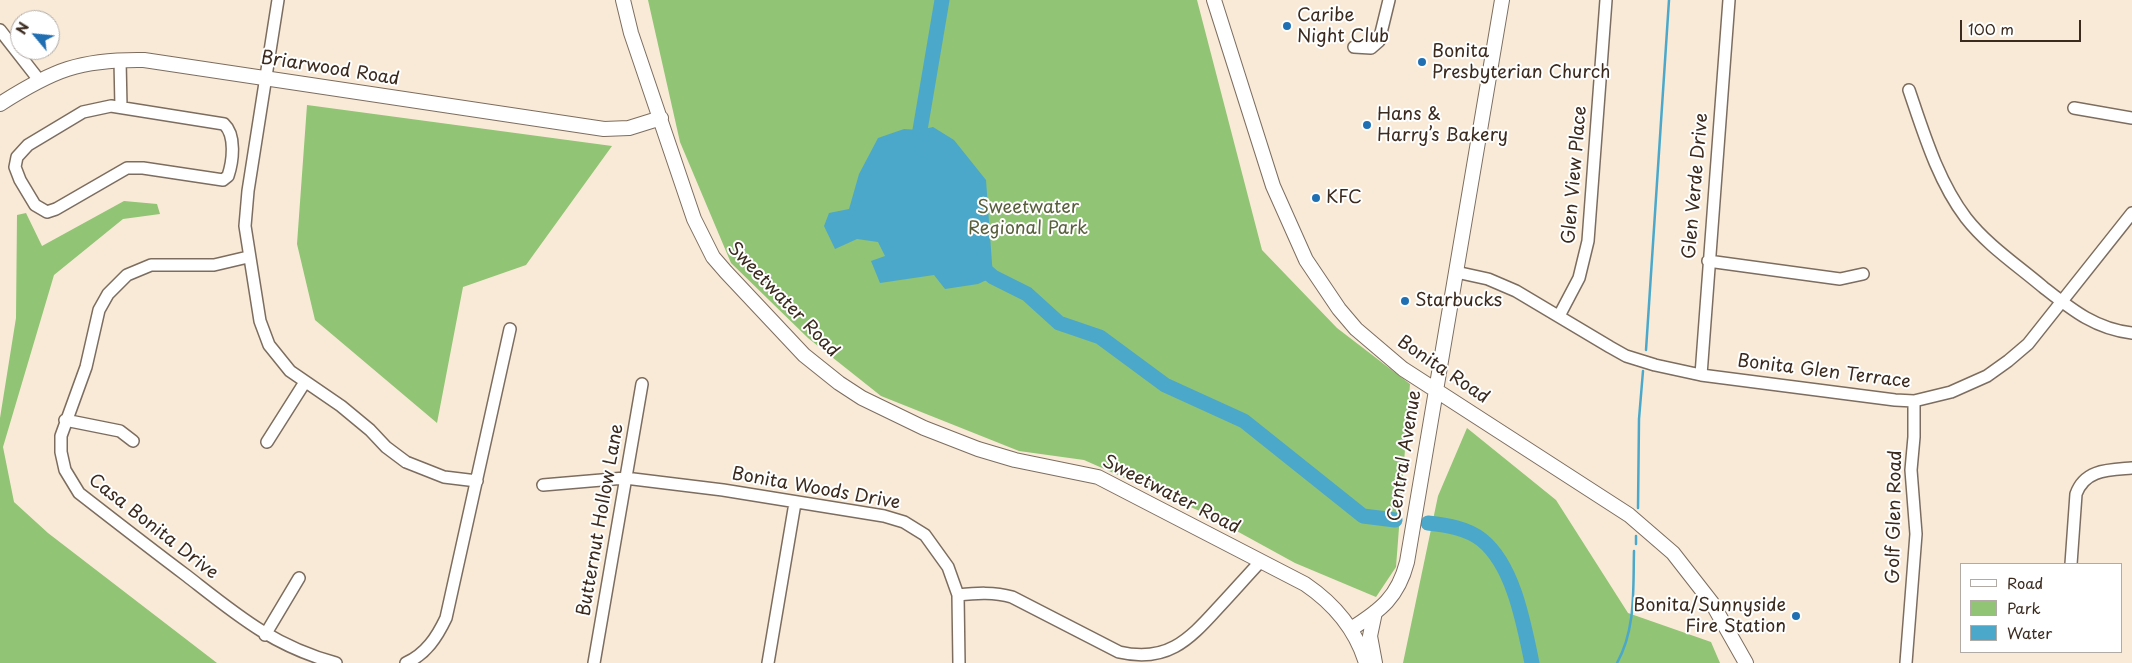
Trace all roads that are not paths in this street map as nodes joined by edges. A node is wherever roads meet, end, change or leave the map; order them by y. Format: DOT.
graph roads {
  1 [pos="278,0"];
  2 [pos="624,0"];
  3 [pos="1214,0"];
  4 [pos="1389,0"];
  5 [pos="1502,0"];
  6 [pos="1606,0"];
  7 [pos="1729,0"];
  8 [pos="0,30"];
  9 [pos="1354,47"];
  10 [pos="120,60"];
  11 [pos="265,78"];
  12 [pos="39,80"];
  13 [pos="1909,90"];
  14 [pos="0,104"];
  15 [pos="121,108"];
  16 [pos="2074,108"];
  17 [pos="661,118"];
  18 [pos="2132,118"];
  19 [pos="2132,213"];
  20 [pos="248,257"];
  21 [pos="1708,261"];
  22 [pos="1456,272"];
  23 [pos="1863,274"];
  24 [pos="2061,301"];
  25 [pos="1559,316"];
  26 [pos="510,329"];
  27 [pos="2132,333"];
  28 [pos="1701,375"];
  29 [pos="305,382"];
  30 [pos="642,384"];
  31 [pos="1435,388"];
  32 [pos="1914,401"];
  33 [pos="65,420"];
  34 [pos="133,440"];
  35 [pos="267,442"];
  36 [pos="2132,468"];
  37 [pos="625,478"];
  38 [pos="477,481"];
  39 [pos="543,485"];
  40 [pos="795,503"];
  41 [pos="1261,561"];
  42 [pos="2071,563"];
  43 [pos="299,578"];
  44 [pos="958,595"];
  45 [pos="1375,612"];
  46 [pos="1351,629"];
  47 [pos="265,635"];
  48 [pos="1153,659"];
  49 [pos="336,663"];
  50 [pos="406,663"];
  51 [pos="594,663"];
  52 [pos="768,663"];
  53 [pos="959,663"];
  54 [pos="1366,663"];
  55 [pos="1375,663"];
  56 [pos="1746,663"];
  57 [pos="1906,663"];
  1 -- 11 [label="street"];
  2 -- 17 [label="main road, Sweetwater Road"];
  3 -- 31 [label="main road, Bonita Road"];
  4 -- 9 [label="street"];
  5 -- 22 [label="main road, Central Avenue"];
  6 -- 25 [label="street, Glen View Place"];
  7 -- 21 [label="street, Glen Verde Drive"];
  8 -- 12 [label="street"];
  10 -- 11 [label="main road, Briarwood Road"];
  10 -- 12 [label="main road, Briarwood Road"];
  10 -- 15 [label="street"];
  11 -- 17 [label="main road, Briarwood Road"];
  11 -- 20 [label="street"];
  12 -- 14 [label="main road, Briarwood Road"];
  13 -- 24 [label="street"];
  15 -- 15 [label="street"];
  16 -- 18 [label="street"];
  17 -- 41 [label="main road, Sweetwater Road"];
  19 -- 24 [label="street, Bonita Glen Terrace"];
  20 -- 29 [label="street"];
  20 -- 33 [label="street, Casa Bonita Drive"];
  21 -- 23 [label="street"];
  21 -- 28 [label="street, Glen Verde Drive"];
  22 -- 25 [label="street, Bonita Glen Terrace"];
  22 -- 31 [label="main road, Central Avenue"];
  24 -- 27 [label="street"];
  24 -- 32 [label="street, Bonita Glen Terrace"];
  25 -- 28 [label="street, Bonita Glen Terrace"];
  26 -- 38 [label="street"];
  28 -- 32 [label="street, Bonita Glen Terrace"];
  29 -- 35 [label="street"];
  29 -- 38 [label="street"];
  30 -- 37 [label="street, Butternut Hollow Lane"];
  31 -- 45 [label="main road, Central Avenue"];
  31 -- 56 [label="main road, Bonita Road"];
  32 -- 57 [label="street, Golf Glen Road"];
  33 -- 34 [label="street"];
  33 -- 47 [label="street, Casa Bonita Drive"];
  36 -- 42 [label="street"];
  37 -- 39 [label="street, Bonita Woods Drive"];
  37 -- 40 [label="street, Bonita Woods Drive"];
  37 -- 51 [label="street, Butternut Hollow Lane"];
  38 -- 50 [label="street"];
  40 -- 44 [label="street, Bonita Woods Drive"];
  40 -- 52 [label="street"];
  41 -- 46 [label="main road, Sweetwater Road"];
  41 -- 48 [label="street"];
  43 -- 47 [label="street"];
  44 -- 48 [label="street"];
  44 -- 53 [label="street"];
  45 -- 46 [label="main road, Central Avenue"];
  45 -- 55 [label="main road"];
  46 -- 54 [label="main road, Sweetwater Road"];
  47 -- 49 [label="street, Casa Bonita Drive"];
}
